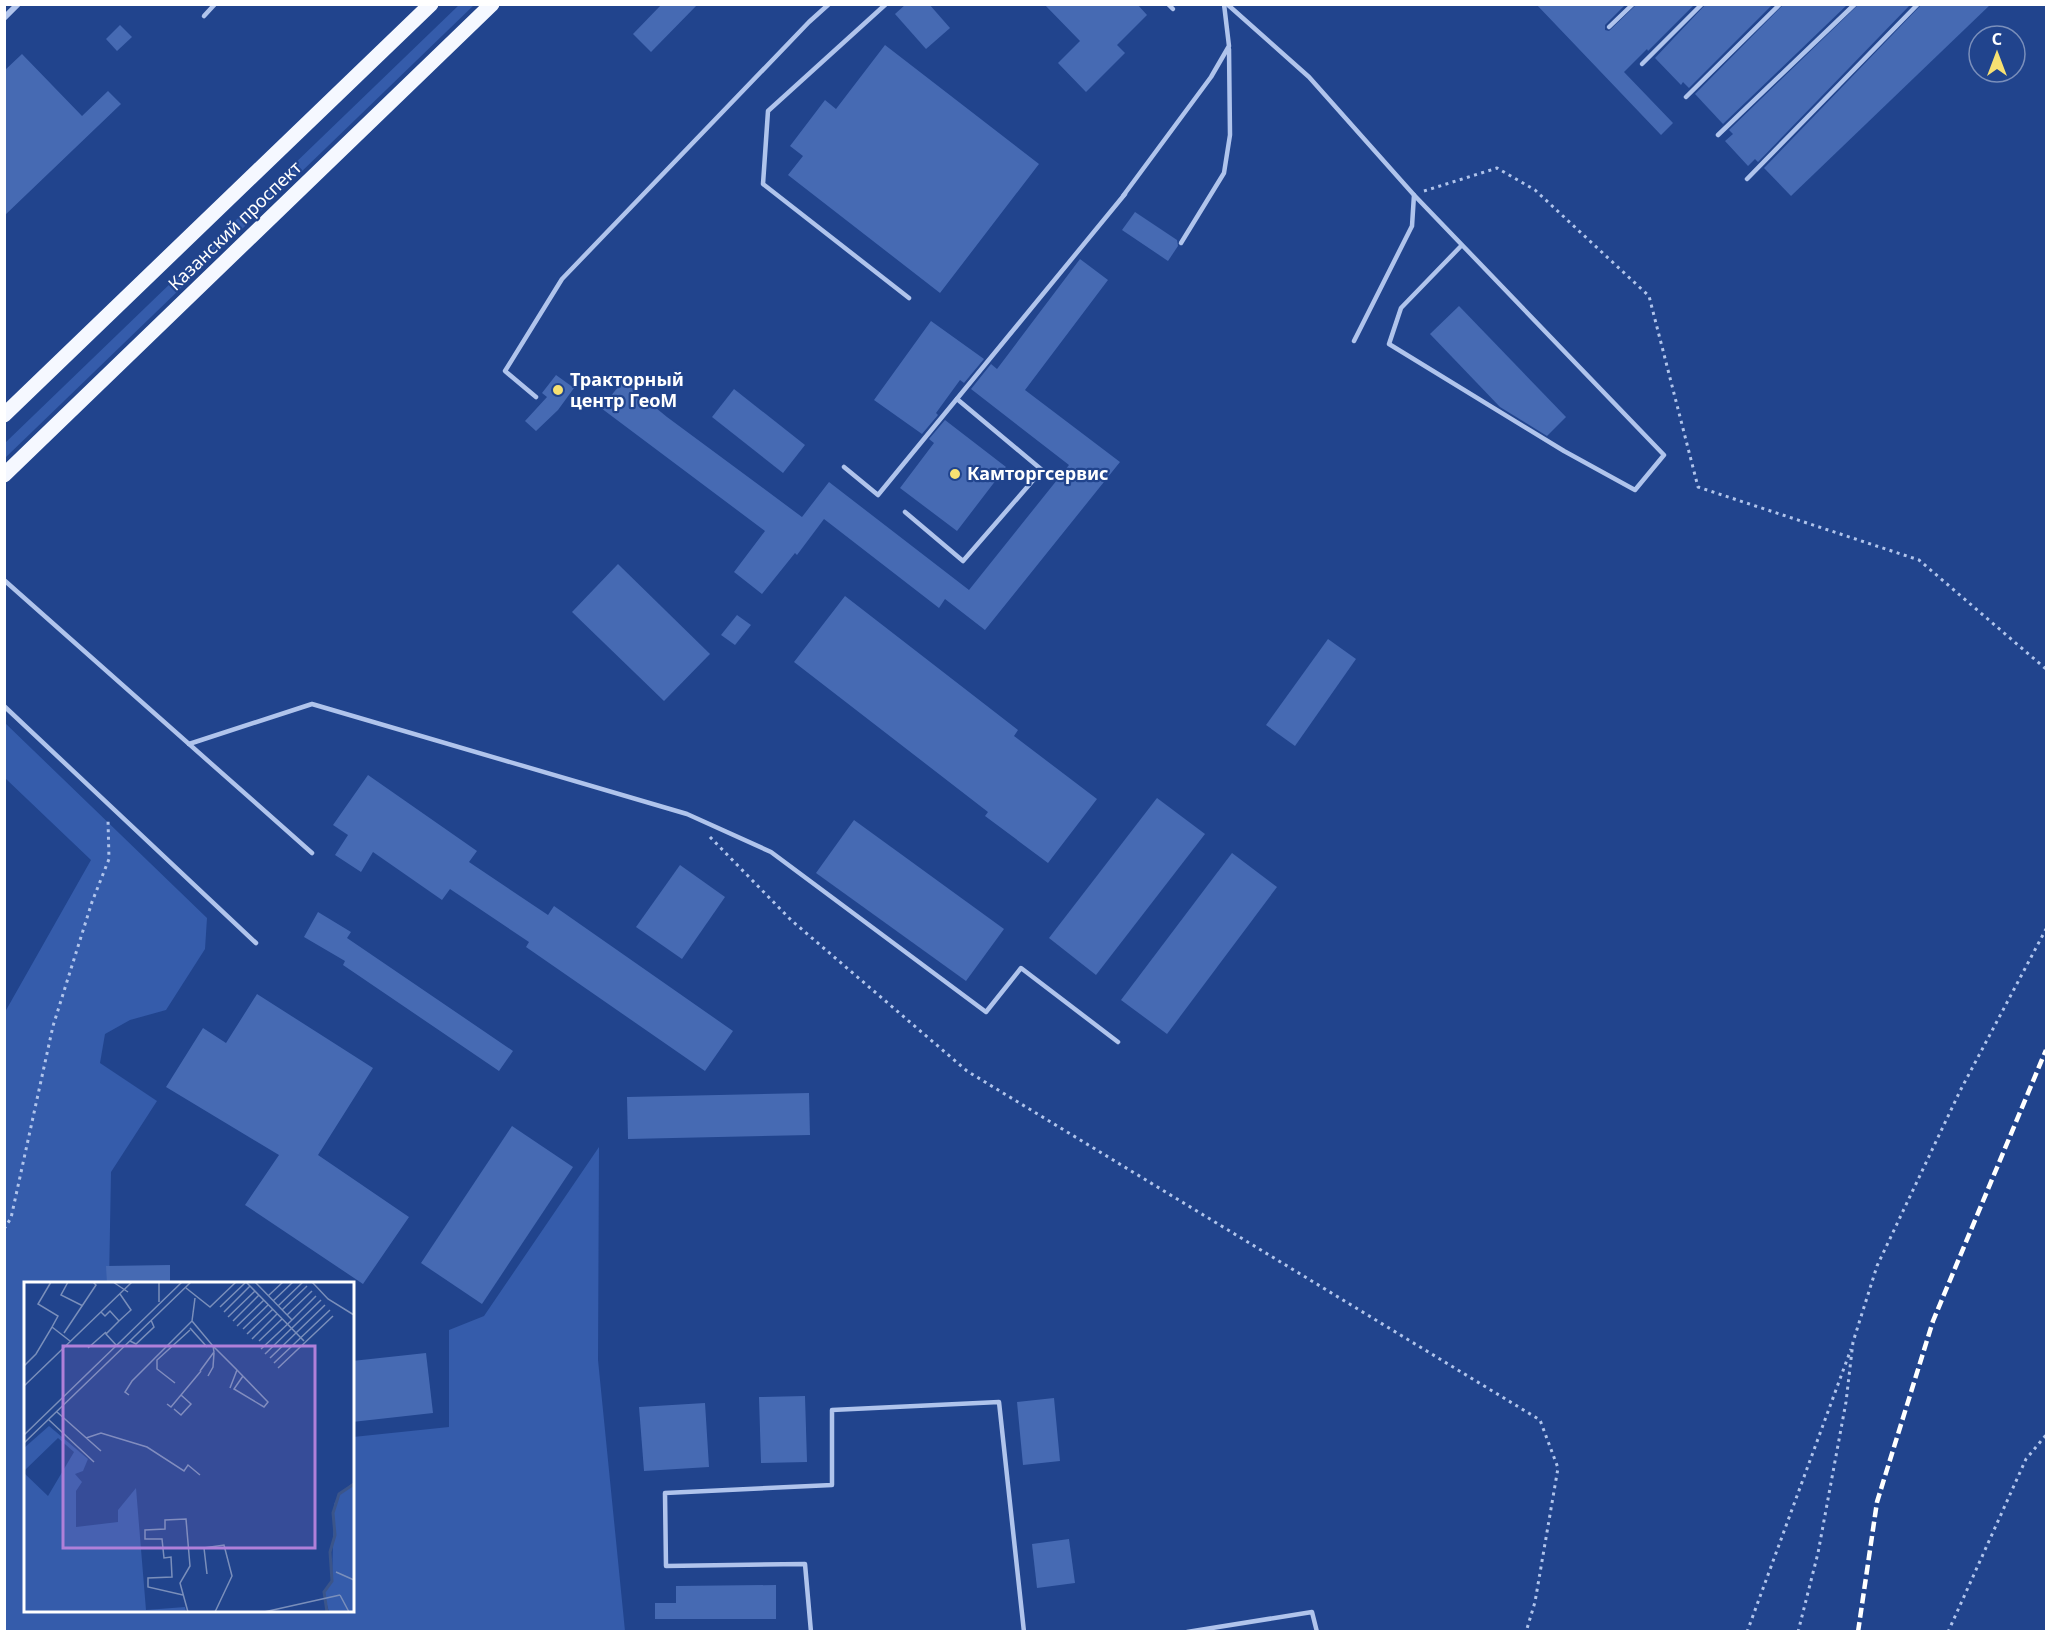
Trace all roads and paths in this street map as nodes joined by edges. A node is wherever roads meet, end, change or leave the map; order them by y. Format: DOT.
graph roads {
  1 [pos="18,4"];
  2 [pos="215,4"];
  3 [pos="431,4"];
  4 [pos="492,4"];
  5 [pos="829,4"];
  6 [pos="886,4"];
  7 [pos="1168,4"];
  8 [pos="1225,4"];
  9 [pos="1633,4"];
  10 [pos="1702,4"];
  11 [pos="1780,4"];
  12 [pos="1855,4"];
  13 [pos="1918,4"];
  14 [pos="1173,9"];
  15 [pos="204,16"];
  16 [pos="4,18"];
  17 [pos="1609,27"];
  18 [pos="1229,46"];
  19 [pos="1642,64"];
  20 [pos="1686,97"];
  21 [pos="1718,135"];
  22 [pos="1747,179"];
  23 [pos="1125,194"];
  24 [pos="1413,195"];
  25 [pos="1118,203"];
  26 [pos="1181,243"];
  27 [pos="1462,246"];
  28 [pos="909,298"];
  29 [pos="1354,340"];
  30 [pos="536,397"];
  31 [pos="957,399"];
  32 [pos="4,415"];
  33 [pos="844,467"];
  34 [pos="4,475"];
  35 [pos="905,512"];
  36 [pos="4,580"];
  37 [pos="2046,669"];
  38 [pos="4,706"];
  39 [pos="189,744"];
  40 [pos="108,803"];
  41 [pos="687,814"];
  42 [pos="312,853"];
  43 [pos="2046,929"];
  44 [pos="256,943"];
  45 [pos="1118,1042"];
  46 [pos="4,1229"];
  47 [pos="1853,1342"];
  48 [pos="2046,1435"];
  49 [pos="811,1632"];
  50 [pos="1024,1632"];
  51 [pos="1187,1632"];
  52 [pos="1317,1632"];
  53 [pos="1526,1632"];
  54 [pos="1747,1632"];
  55 [pos="1798,1632"];
  56 [pos="1948,1632"];
  1 -- 16 [label="street"];
  2 -- 15 [label="lane"];
  3 -- 32 [label="main road, Казанский проспект"];
  4 -- 34 [label="main road, Казанский проспект"];
  5 -- 30 [label="lane"];
  6 -- 28 [label="lane"];
  7 -- 14 [label="lane"];
  8 -- 18 [label="lane"];
  8 -- 24 [label="lane"];
  9 -- 17 [label="lane"];
  10 -- 19 [label="lane"];
  11 -- 20 [label="lane"];
  12 -- 21 [label="lane"];
  13 -- 22 [label="lane"];
  18 -- 23 [label="lane"];
  18 -- 26 [label="lane"];
  23 -- 25 [label="lane"];
  23 -- 31 [label="lane"];
  24 -- 27 [label="lane"];
  24 -- 29 [label="lane"];
  24 -- 37 [label="path"];
  27 -- 27 [label="lane"];
  31 -- 33 [label="lane"];
  31 -- 35 [label="lane"];
  36 -- 39 [label="lane"];
  38 -- 40 [label="lane"];
  39 -- 41 [label="lane"];
  39 -- 42 [label="lane"];
  40 -- 44 [label="lane"];
  40 -- 46 [label="path"];
  41 -- 45 [label="lane"];
  41 -- 53 [label="path"];
  43 -- 47 [label="path"];
  47 -- 54 [label="path"];
  47 -- 55 [label="path"];
  48 -- 56 [label="path"];
  49 -- 50 [label="lane"];
  51 -- 52 [label="lane"];
}
